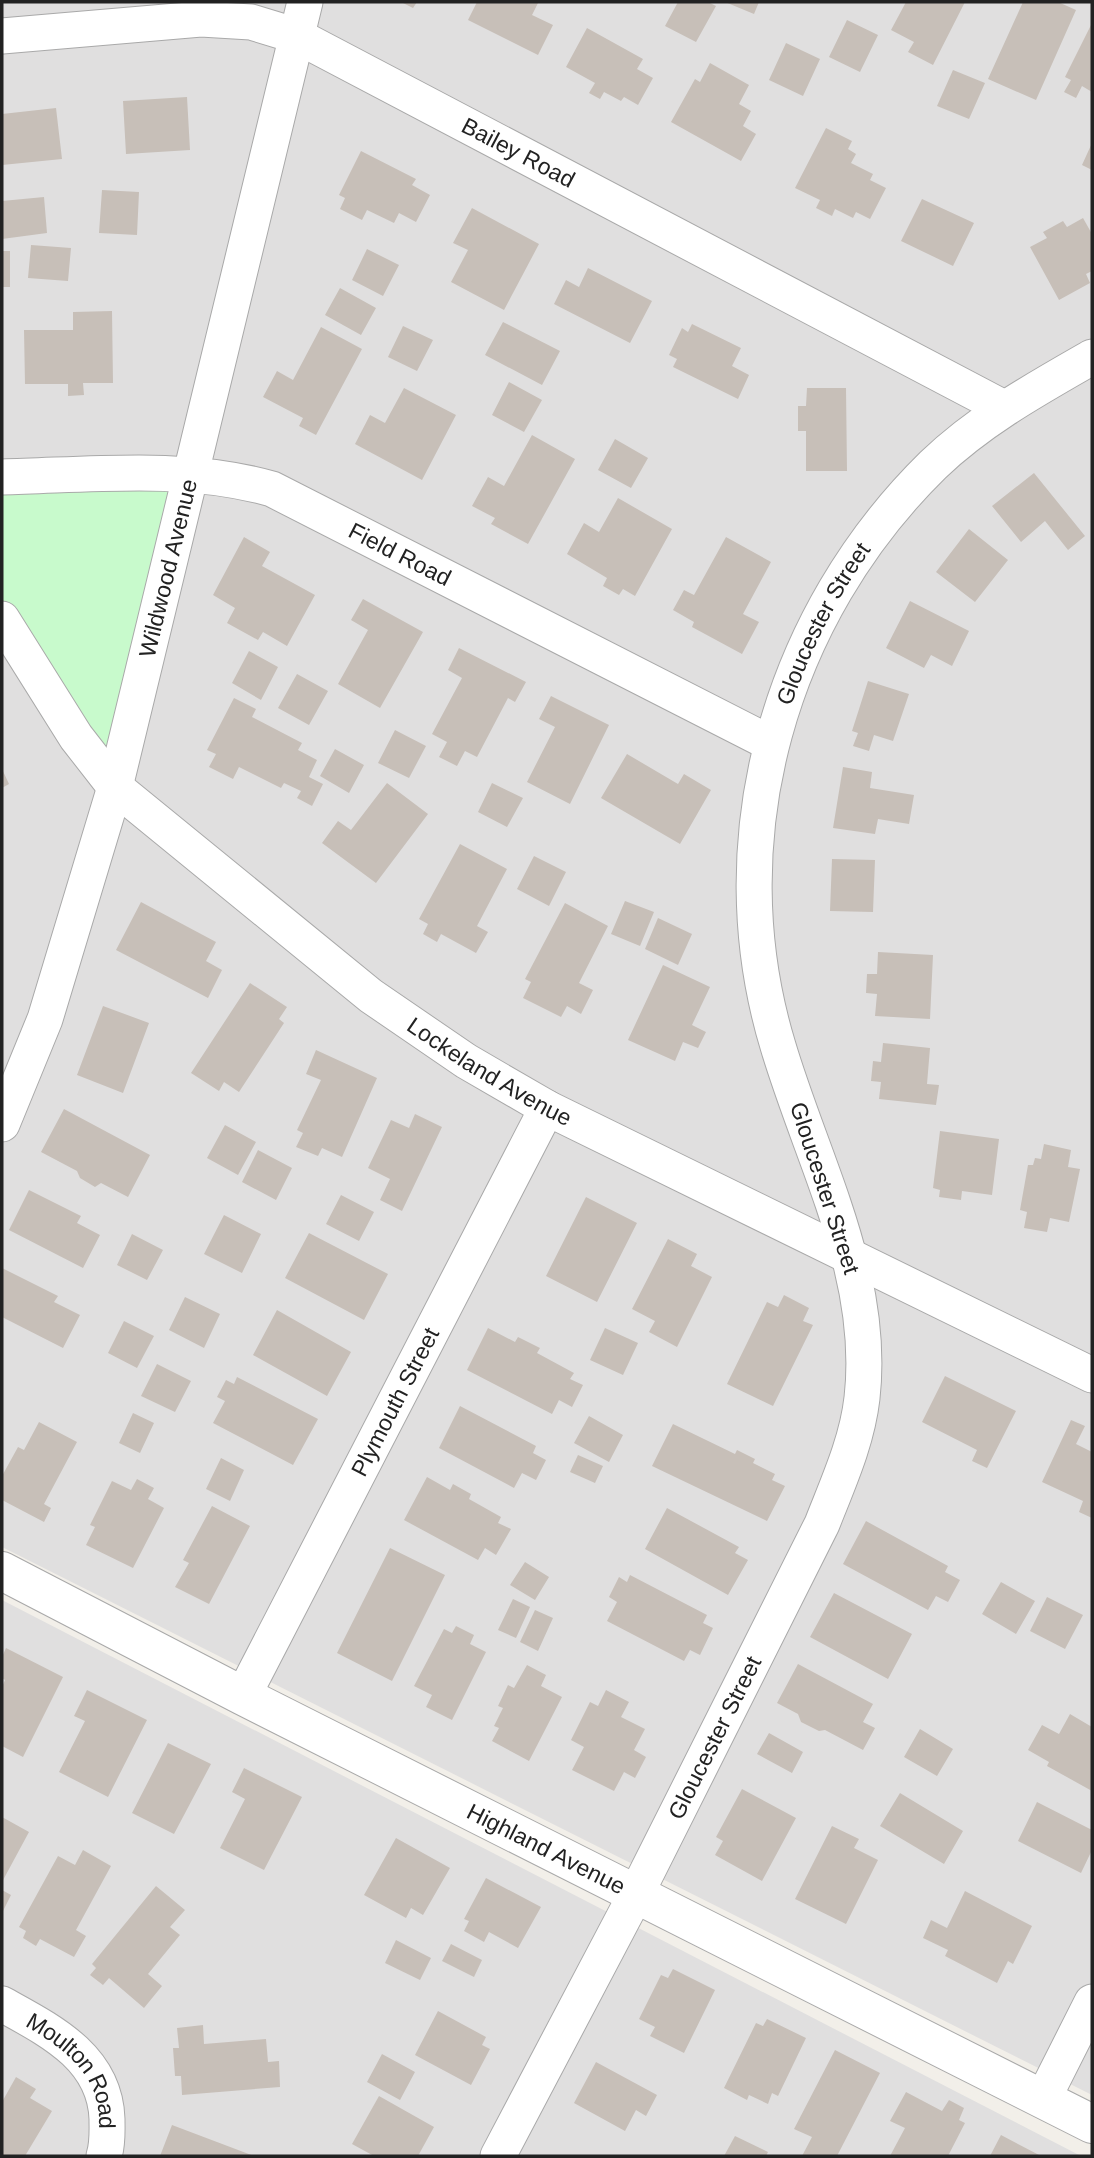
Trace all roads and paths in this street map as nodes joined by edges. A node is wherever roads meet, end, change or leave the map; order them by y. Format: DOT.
graph roads {
  1 [pos="305,2"];
  2 [pos="2,36"];
  3 [pos="297,36"];
  4 [pos="1092,358"];
  5 [pos="1004,408"];
  6 [pos="190,474"];
  7 [pos="2,477"];
  8 [pos="2,619"];
  9 [pos="771,743"];
  10 [pos="115,787"];
  11 [pos="547,1108"];
  12 [pos="2,1124"];
  13 [pos="851,1256"];
  14 [pos="1092,1375"];
  15 [pos="2,1571"];
  16 [pos="243,1696"];
  17 [pos="636,1894"];
  18 [pos="1092,2002"];
  19 [pos="2,2004"];
  20 [pos="1043,2099"];
  21 [pos="1092,2124"];
  22 [pos="104,2156"];
  23 [pos="498,2156"];
  1 -- 3 [label="street, Wildwood Avenue"];
  2 -- 3 [label="street, Bailey Road"];
  3 -- 5 [label="street, Bailey Road"];
  3 -- 6 [label="street, Wildwood Avenue"];
  4 -- 5 [label="street, Gloucester Street"];
  5 -- 9 [label="street, Gloucester Street"];
  6 -- 7 [label="street, Field Road"];
  6 -- 9 [label="street, Field Road"];
  6 -- 10 [label="street, Wildwood Avenue"];
  8 -- 10 [label="street, Lockeland Avenue"];
  9 -- 13 [label="street, Gloucester Street"];
  10 -- 11 [label="street, Lockeland Avenue"];
  10 -- 12 [label="street, Wildwood Avenue"];
  11 -- 13 [label="street, Lockeland Avenue"];
  11 -- 16 [label="street, Plymouth Street"];
  13 -- 14 [label="street, Lockeland Avenue"];
  13 -- 17 [label="street, Gloucester Street"];
  15 -- 16 [label="street, Highland Avenue"];
  16 -- 17 [label="street, Highland Avenue"];
  17 -- 20 [label="street, Highland Avenue"];
  17 -- 23 [label="street, Gloucester Street"];
  18 -- 20 [label="street"];
  19 -- 22 [label="street, Moulton Road"];
  20 -- 21 [label="street, Highland Avenue"];
}
